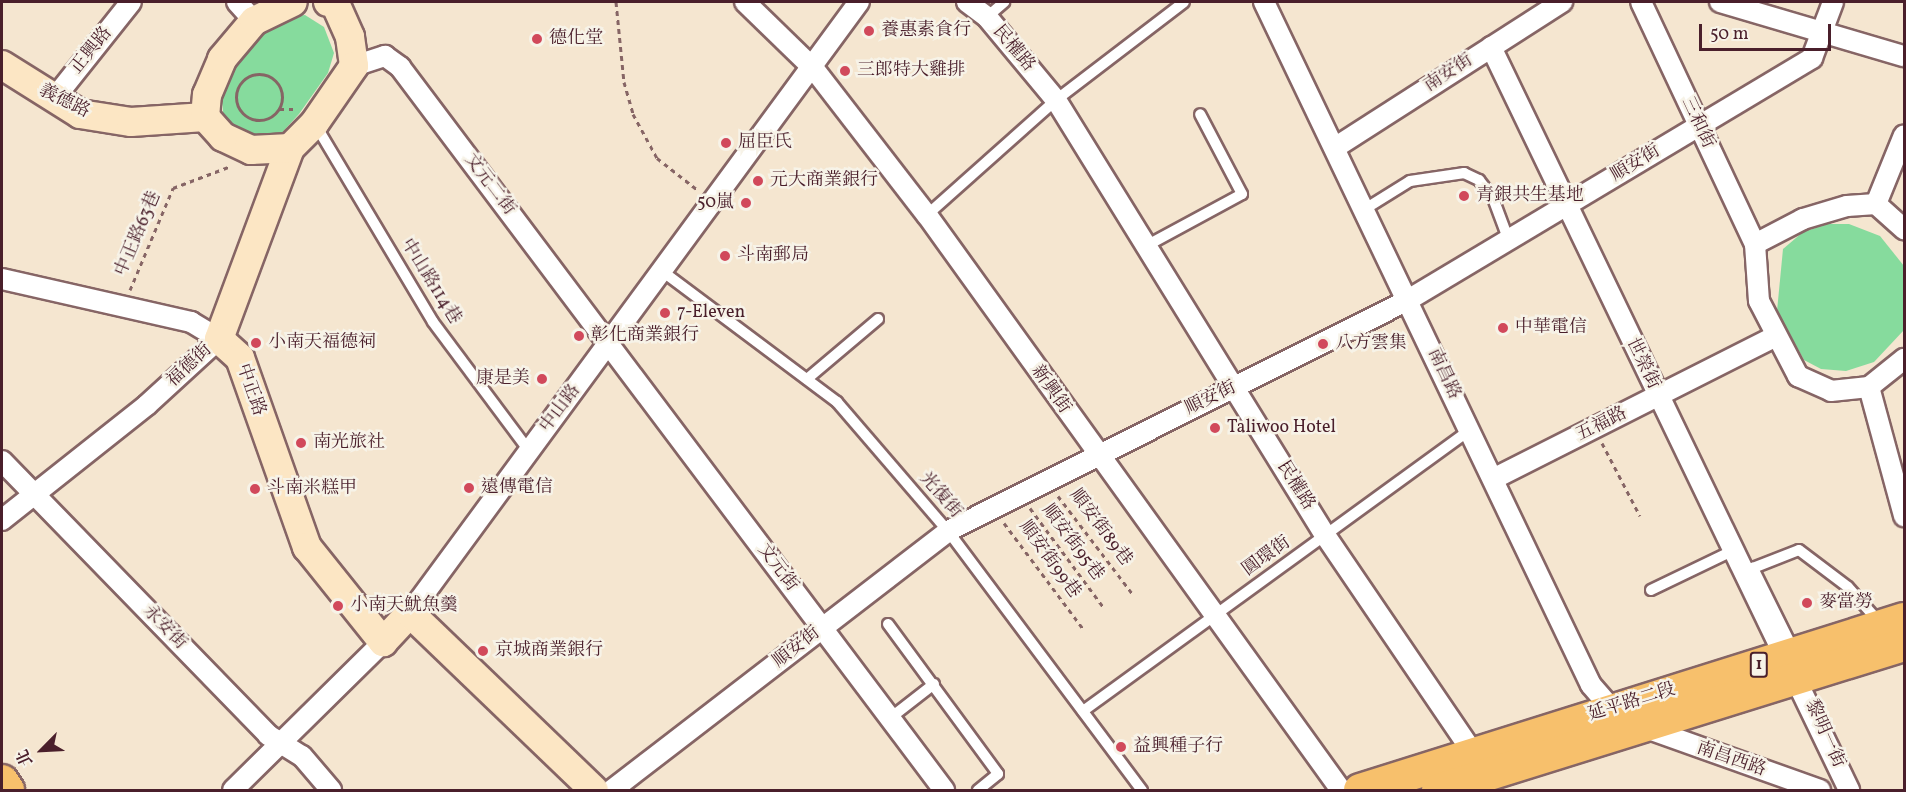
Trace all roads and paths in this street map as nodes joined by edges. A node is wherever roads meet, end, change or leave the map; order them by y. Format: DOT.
graph roads {
  1 [pos="131,2"];
  2 [pos="293,2"];
  3 [pos="334,2"];
  4 [pos="616,2"];
  5 [pos="745,2"];
  6 [pos="859,2"];
  7 [pos="967,2"];
  8 [pos="1004,2"];
  9 [pos="1184,2"];
  10 [pos="1264,2"];
  11 [pos="1562,2"];
  12 [pos="1641,2"];
  13 [pos="1719,2"];
  14 [pos="1833,2"];
  15 [pos="245,11"];
  16 [pos="987,17"];
  17 [pos="1825,33"];
  18 [pos="1491,46"];
  19 [pos="1905,56"];
  20 [pos="2,65"];
  21 [pos="354,66"];
  22 [pos="814,69"];
  23 [pos="53,100"];
  24 [pos="1056,100"];
  25 [pos="238,108"];
  26 [pos="1200,114"];
  27 [pos="205,117"];
  28 [pos="314,124"];
  29 [pos="1698,127"];
  30 [pos="1905,135"];
  31 [pos="1336,147"];
  32 [pos="290,148"];
  33 [pos="251,150"];
  34 [pos="712,200"];
  35 [pos="1876,204"];
  36 [pos="1565,206"];
  37 [pos="1365,209"];
  38 [pos="927,215"];
  39 [pos="1905,229"];
  40 [pos="1509,241"];
  41 [pos="1755,244"];
  42 [pos="1146,246"];
  43 [pos="662,271"];
  44 [pos="2,279"];
  45 [pos="1408,300"];
  46 [pos="123,306"];
  47 [pos="878,319"];
  48 [pos="1774,338"];
  49 [pos="219,339"];
  50 [pos="608,345"];
  51 [pos="1905,359"];
  52 [pos="807,379"];
  53 [pos="1869,387"];
  54 [pos="1233,388"];
  55 [pos="1658,396"];
  56 [pos="1595,429"];
  57 [pos="1470,430"];
  58 [pos="529,451"];
  59 [pos="1096,455"];
  60 [pos="2,461"];
  61 [pos="1493,479"];
  62 [pos="1046,480"];
  63 [pos="1019,494"];
  64 [pos="33,495"];
  65 [pos="993,507"];
  66 [pos="1640,516"];
  67 [pos="1905,516"];
  68 [pos="2,520"];
  69 [pos="948,531"];
  70 [pos="1325,535"];
  71 [pos="1732,551"];
  72 [pos="1651,590"];
  73 [pos="1132,592"];
  74 [pos="1104,608"];
  75 [pos="410,613"];
  76 [pos="1215,615"];
  77 [pos="888,624"];
  78 [pos="823,628"];
  79 [pos="1084,630"];
  80 [pos="1897,630"];
  81 [pos="383,642"];
  82 [pos="1792,663"];
  83 [pos="934,684"];
  84 [pos="1612,709"];
  85 [pos="1083,711"];
  86 [pos="889,719"];
  87 [pos="1643,727"];
  88 [pos="281,743"];
  89 [pos="1479,764"];
  90 [pos="2,781"];
  91 [pos="8,790"];
  92 [pos="233,790"];
  93 [pos="331,790"];
  94 [pos="594,790"];
  95 [pos="612,790"];
  96 [pos="944,790"];
  97 [pos="978,790"];
  98 [pos="1142,790"];
  99 [pos="1341,790"];
  100 [pos="1360,790"];
  101 [pos="1438,790"];
  102 [pos="1820,790"];
  103 [pos="1849,790"];
  1 -- 23 [label="street, 正興路"];
  2 -- 15 [label="main road"];
  3 -- 21 [label="main road"];
  4 -- 34 [label="path"];
  5 -- 22 [label="street, 新興街"];
  6 -- 22 [label="street, 中山路"];
  7 -- 16 [label="street, 民權路"];
  8 -- 16 [label="lane"];
  9 -- 24 [label="lane"];
  10 -- 31 [label="street, 南昌路"];
  11 -- 18 [label="street, 南安街"];
  12 -- 29 [label="street, 三和街"];
  13 -- 17 [label="street"];
  14 -- 17 [label="street, 順安街"];
  15 -- 27 [label="main road"];
  16 -- 24 [label="street, 民權路"];
  17 -- 19 [label="street"];
  17 -- 29 [label="street, 順安街"];
  18 -- 31 [label="street, 南安街"];
  18 -- 36 [label="street, 世榮街"];
  20 -- 23 [label="main road, 義德路"];
  21 -- 28 [label="main road, 福德街"];
  21 -- 50 [label="street, 文元二街"];
  22 -- 34 [label="street, 中山路"];
  22 -- 38 [label="street, 新興街"];
  23 -- 27 [label="main road, 義德路"];
  24 -- 38 [label="lane"];
  24 -- 42 [label="street, 民權路"];
  25 -- 25 [label="path"];
  26 -- 42 [label="lane"];
  27 -- 33 [label="main road"];
  28 -- 32 [label="main road, 福德街"];
  28 -- 58 [label="lane, 中山路114巷"];
  29 -- 36 [label="street, 順安街"];
  29 -- 41 [label="street, 三和街"];
  30 -- 35 [label="street"];
  31 -- 37 [label="street, 南昌路"];
  32 -- 33 [label="main road"];
  32 -- 49 [label="main road, 福德街"];
  33 -- 46 [label="path, 中正路63巷"];
  34 -- 43 [label="street, 中山路"];
  35 -- 39 [label="street"];
  35 -- 41 [label="street"];
  36 -- 40 [label="street, 順安街"];
  36 -- 55 [label="street, 世榮街"];
  37 -- 40 [label="lane"];
  37 -- 45 [label="street, 南昌路"];
  38 -- 59 [label="street, 新興街"];
  40 -- 45 [label="street, 順安街"];
  41 -- 48 [label="street"];
  42 -- 54 [label="street, 民權路"];
  43 -- 50 [label="street, 中山路"];
  43 -- 52 [label="lane, 光復街"];
  44 -- 46 [label="street, 中正路"];
  45 -- 54 [label="street, 順安街"];
  45 -- 57 [label="street, 南昌路"];
  46 -- 49 [label="street, 中正路"];
  47 -- 52 [label="lane"];
  48 -- 53 [label="street"];
  48 -- 55 [label="street, 五福路"];
  49 -- 64 [label="street, 福德街"];
  49 -- 81 [label="main road, 中正路"];
  50 -- 58 [label="street, 中山路"];
  50 -- 78 [label="street, 文元街"];
  51 -- 53 [label="street"];
  52 -- 69 [label="lane, 光復街"];
  53 -- 67 [label="street"];
  54 -- 59 [label="street, 順安街"];
  54 -- 70 [label="street, 民權路"];
  55 -- 56 [label="street, 五福路"];
  55 -- 71 [label="street, 世榮街"];
  56 -- 61 [label="street, 五福路"];
  56 -- 66 [label="path"];
  57 -- 61 [label="street, 南昌路"];
  57 -- 70 [label="lane, 圓環街"];
  58 -- 75 [label="street, 中山路"];
  59 -- 62 [label="street, 順安街"];
  59 -- 76 [label="street, 新興街"];
  60 -- 64 [label="street, 永安街"];
  61 -- 84 [label="street, 南昌路"];
  62 -- 63 [label="street, 順安街"];
  62 -- 73 [label="path, 順安街89巷"];
  63 -- 65 [label="street, 順安街"];
  63 -- 74 [label="path, 順安街95巷"];
  64 -- 68 [label="street, 福德街"];
  64 -- 88 [label="street, 永安街"];
  65 -- 69 [label="street, 順安街"];
  65 -- 79 [label="path, 順安街99巷"];
  69 -- 78 [label="street, 順安街"];
  69 -- 85 [label="lane, 光復街"];
  70 -- 76 [label="lane, 圓環街"];
  70 -- 89 [label="street, 民權路"];
  71 -- 72 [label="lane"];
  71 -- 82 [label="street, 世榮街"];
  75 -- 81 [label="main road, 中山路"];
  75 -- 94 [label="main road"];
  76 -- 85 [label="lane, 圓環街"];
  76 -- 99 [label="street, 新興街"];
  77 -- 83 [label="lane"];
  78 -- 86 [label="street, 文元街"];
  78 -- 95 [label="street, 順安街"];
  80 -- 82 [label="main road, 延平路二段 / 1"];
  80 -- 82 [label="lane"];
  81 -- 88 [label="street, 中山路"];
  82 -- 84 [label="main road, 延平路二段 / 1"];
  82 -- 87 [label="main road, 延平路二段 / 1"];
  82 -- 103 [label="street, 黎明一街"];
  83 -- 86 [label="lane"];
  83 -- 97 [label="lane"];
  84 -- 87 [label="street, 南昌路"];
  84 -- 89 [label="main road, 延平路二段 / 1"];
  85 -- 98 [label="lane, 光復街"];
  86 -- 96 [label="street, 文元街"];
  87 -- 89 [label="main road, 延平路二段 / 1"];
  87 -- 102 [label="street, 南昌西路"];
  88 -- 92 [label="street, 中山路"];
  88 -- 93 [label="street, 永安街"];
  89 -- 100 [label="main road, 延平路二段 / 1"];
  89 -- 101 [label="main road, 延平路二段 / 1"];
  90 -- 91 [label="main road"];
}
